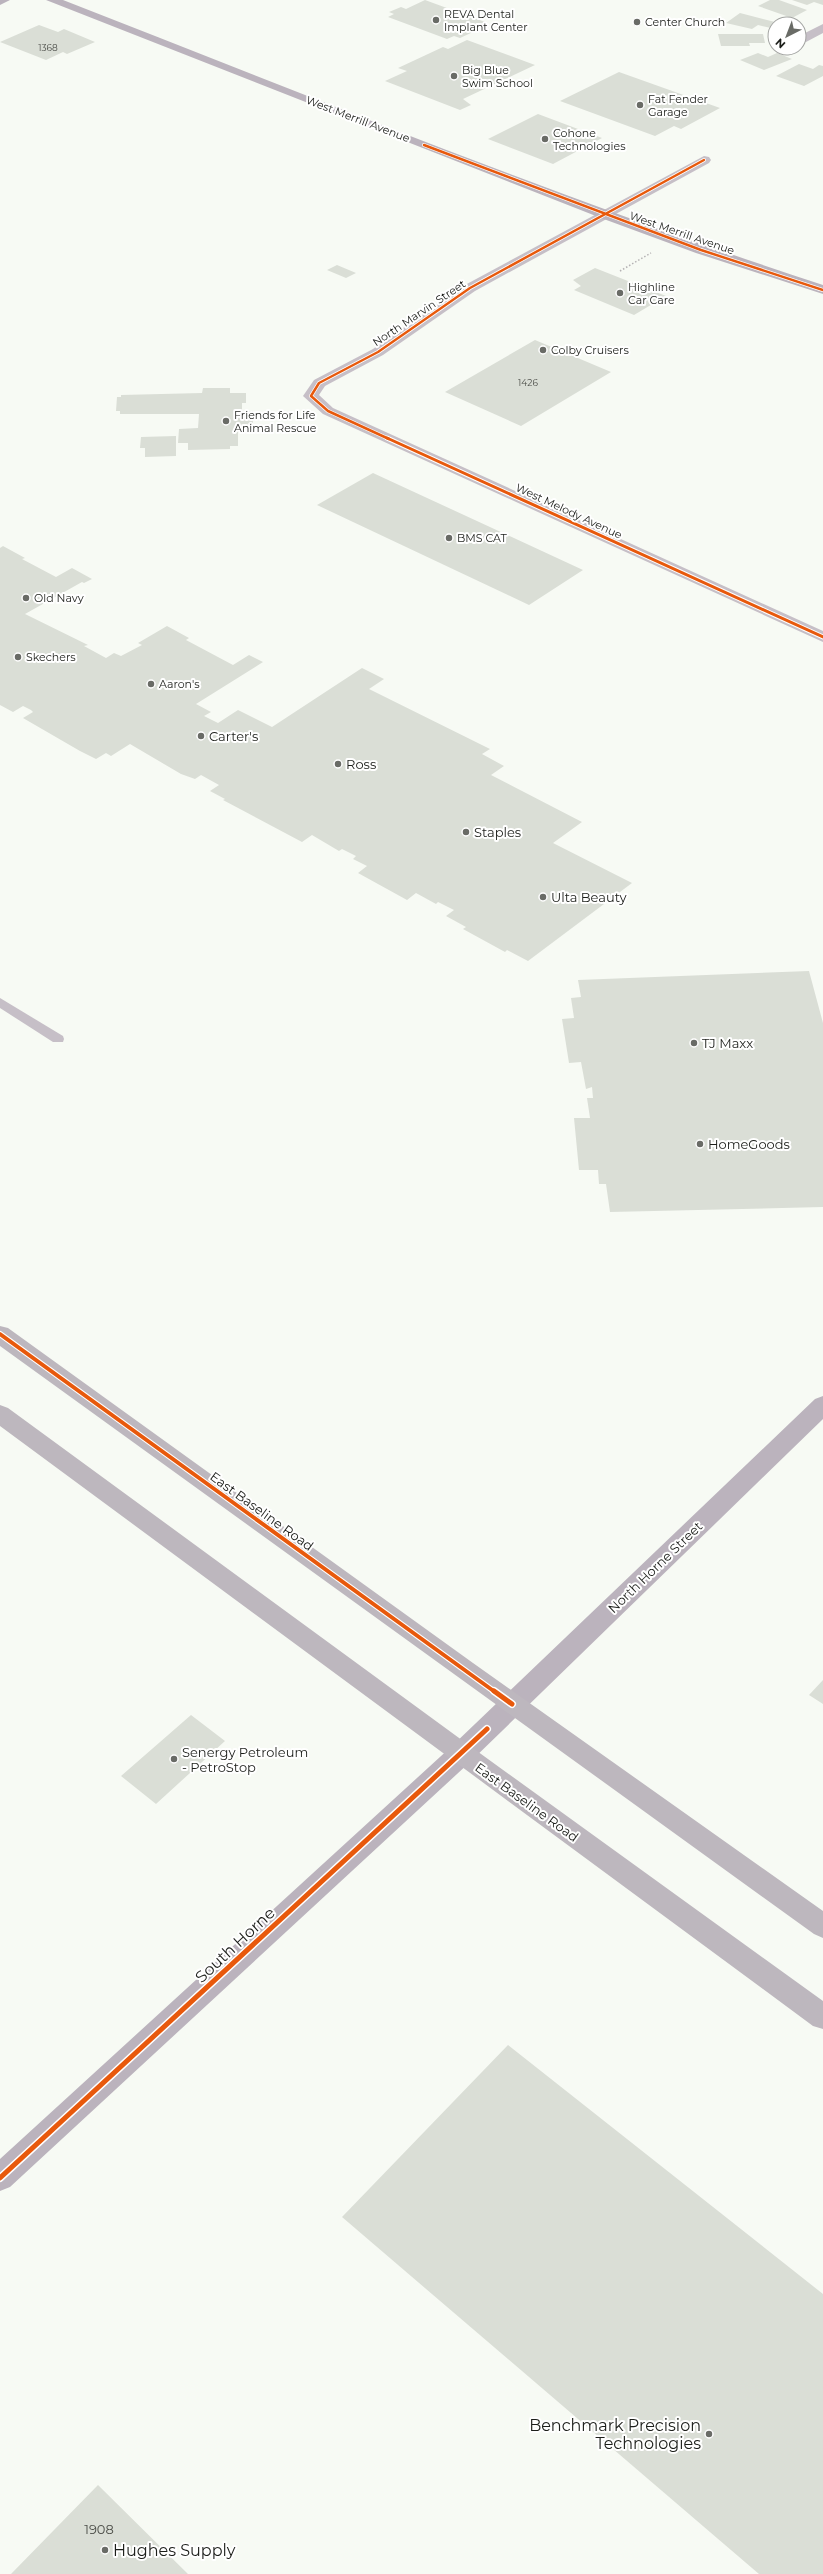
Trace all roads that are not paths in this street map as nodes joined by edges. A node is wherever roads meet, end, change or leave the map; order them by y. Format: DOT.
graph roads {
  1 [pos="4,0"];
  2 [pos="52,0"];
  3 [pos="0,2"];
  4 [pos="823,28"];
  5 [pos="816,44"];
  6 [pos="704,160"];
  7 [pos="606,215"];
  8 [pos="823,290"];
  9 [pos="311,396"];
  10 [pos="823,637"];
  11 [pos="0,1002"];
  12 [pos="58,1039"];
  13 [pos="0,1334"];
  14 [pos="823,1405"];
  15 [pos="0,1414"];
  16 [pos="512,1704"];
  17 [pos="487,1729"];
  18 [pos="461,1754"];
  19 [pos="823,1926"];
  20 [pos="823,2017"];
  21 [pos="0,2178"];
  1 -- 3 [label="street"];
  2 -- 7 [label="street, West Merrill Avenue"];
  4 -- 5 [label="street"];
  6 -- 7 [label="street, North Marvin Street"];
  7 -- 8 [label="street, West Merrill Avenue"];
  7 -- 9 [label="street, North Marvin Street"];
  9 -- 10 [label="street, West Melody Avenue"];
  11 -- 12 [label="lane"];
  13 -- 16 [label="main road, East Baseline Road"];
  14 -- 16 [label="street, North Horne Street"];
  15 -- 18 [label="main road, East Baseline Road"];
  16 -- 17 [label="street, North Horne Street"];
  16 -- 19 [label="main road, East Baseline Road"];
  17 -- 18 [label="street, South Horne"];
  18 -- 20 [label="main road, East Baseline Road"];
  18 -- 21 [label="street, South Horne"];
}
